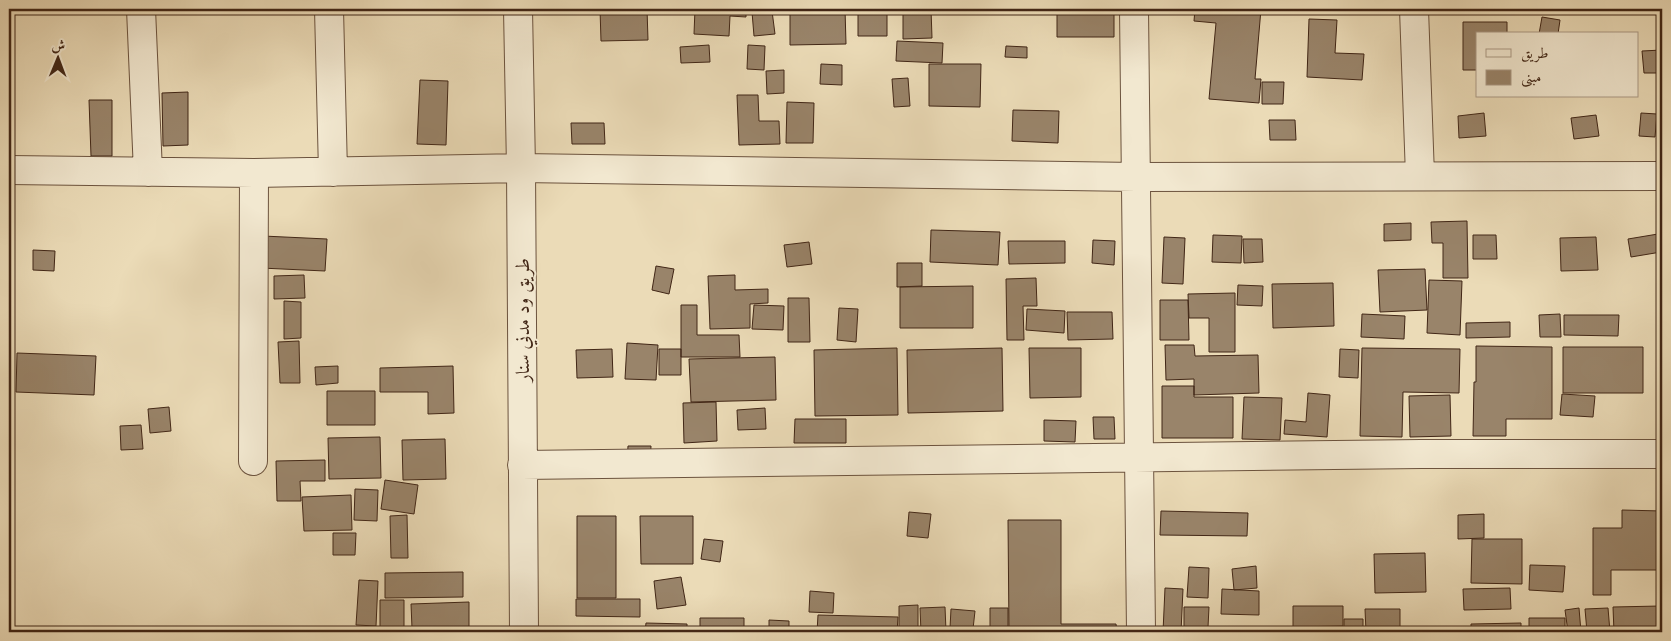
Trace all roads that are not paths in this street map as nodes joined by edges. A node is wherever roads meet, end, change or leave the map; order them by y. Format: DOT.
graph roads {
  1 [pos="141,9"];
  2 [pos="329,9"];
  3 [pos="518,9"];
  4 [pos="1134,9"];
  5 [pos="1414,9"];
  6 [pos="521,168"];
  7 [pos="9,170"];
  8 [pos="148,172"];
  9 [pos="332,172"];
  10 [pos="254,173"];
  11 [pos="1420,176"];
  12 [pos="1662,176"];
  13 [pos="1136,177"];
  14 [pos="1662,454"];
  15 [pos="1138,458"];
  16 [pos="253,461"];
  17 [pos="522,466"];
  18 [pos="524,632"];
  19 [pos="1141,632"];
  1 -- 8 [label="street"];
  2 -- 9 [label="street"];
  3 -- 6 [label="street, طريق ود مدني سنار"];
  4 -- 13 [label="street"];
  5 -- 11 [label="street"];
  6 -- 9 [label="street"];
  6 -- 13 [label="street"];
  6 -- 17 [label="street, طريق ود مدني سنار"];
  7 -- 8 [label="street"];
  8 -- 10 [label="street"];
  9 -- 10 [label="street"];
  10 -- 16 [label="street"];
  11 -- 12 [label="street"];
  11 -- 13 [label="street"];
  13 -- 15 [label="street"];
  14 -- 15 [label="street"];
  15 -- 17 [label="street"];
  15 -- 19 [label="street"];
  17 -- 18 [label="street, طريق ود مدني سنار"];
}
